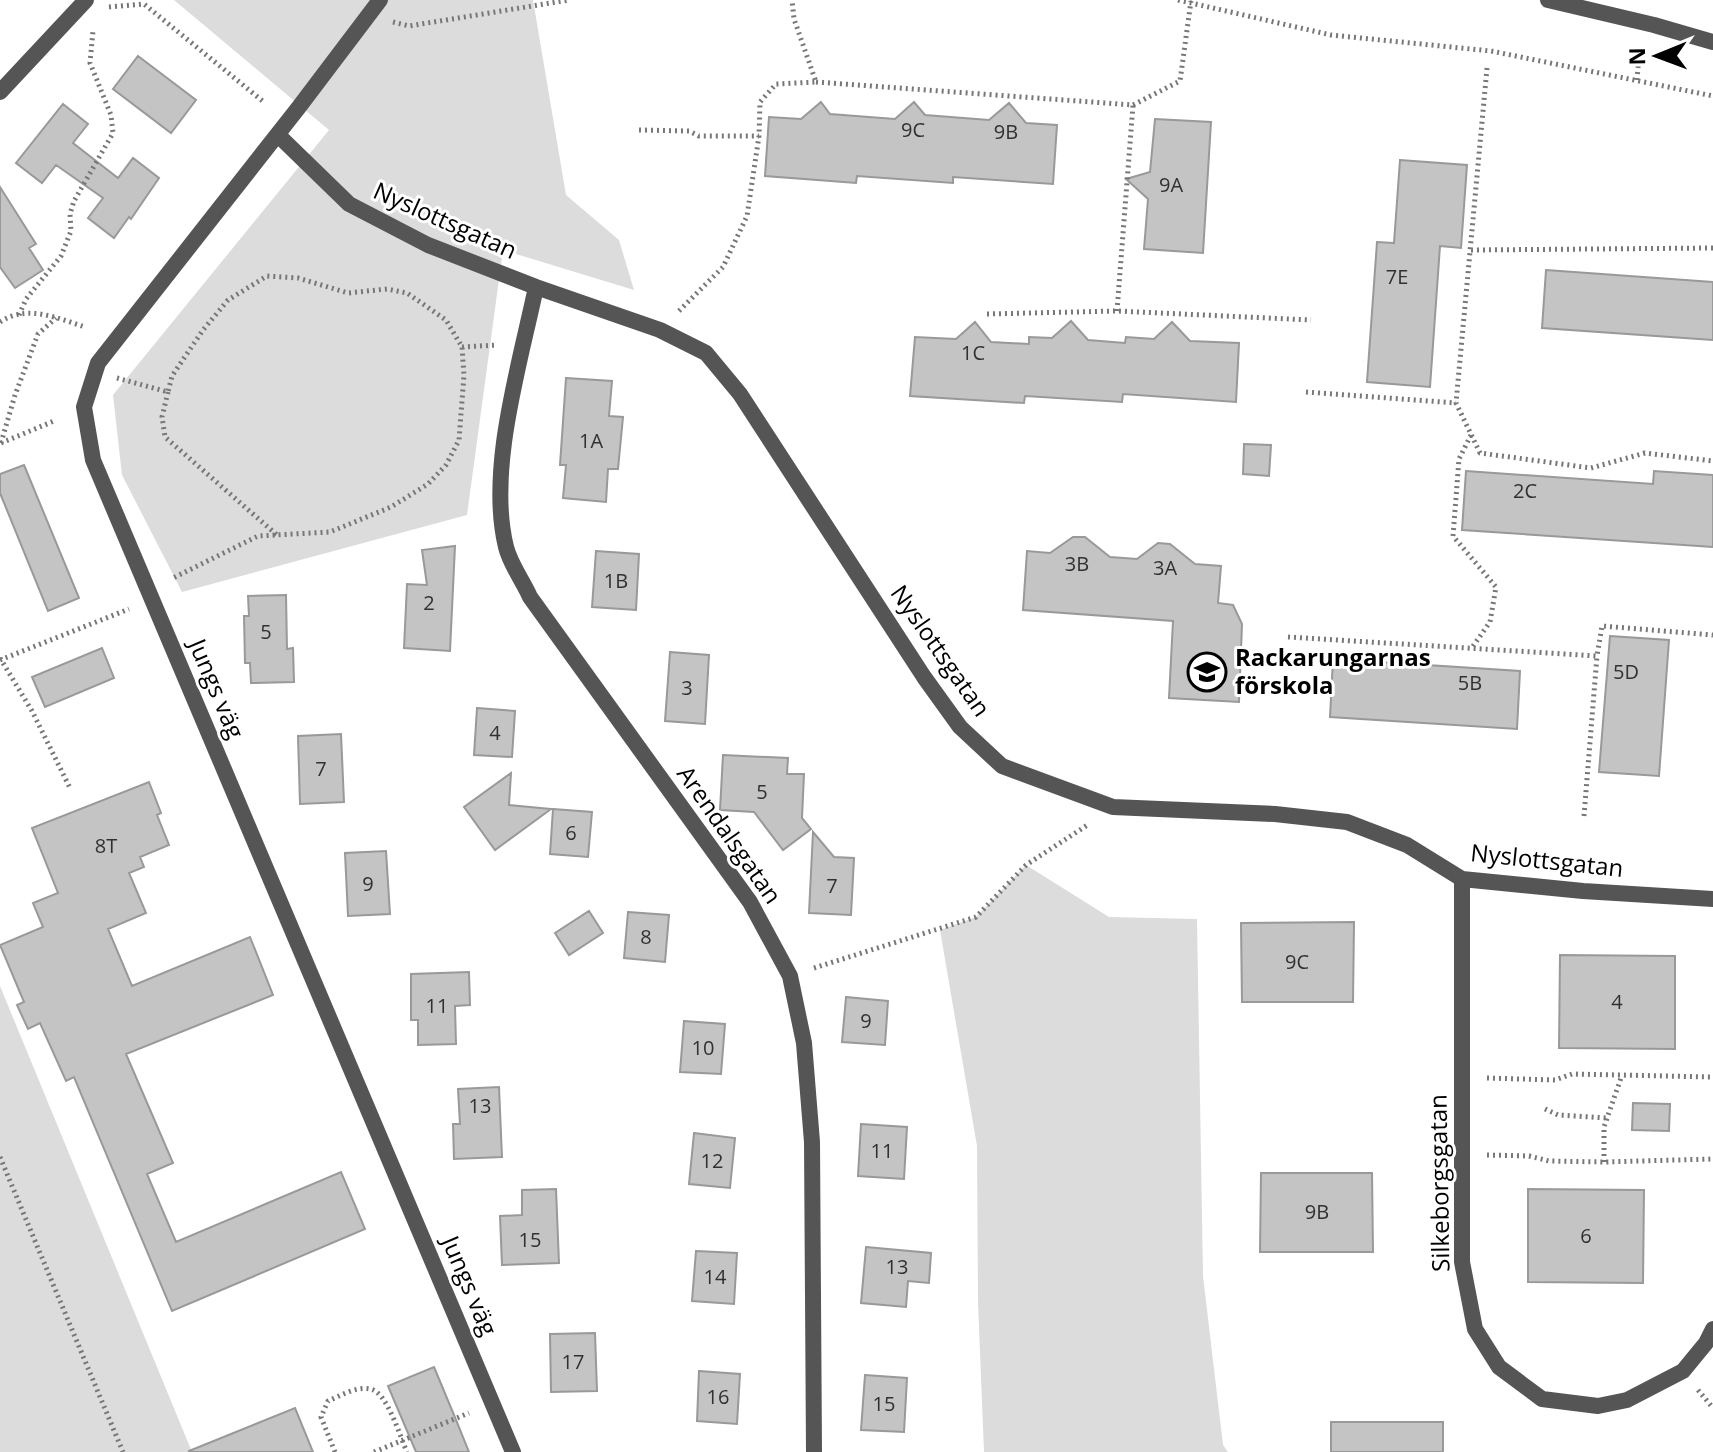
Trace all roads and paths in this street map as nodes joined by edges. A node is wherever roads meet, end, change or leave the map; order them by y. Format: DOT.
graph roads {
  1 [pos="86,0"];
  2 [pos="380,0"];
  3 [pos="564,0"];
  4 [pos="792,0"];
  5 [pos="1178,0"];
  6 [pos="1548,0"];
  7 [pos="1191,1"];
  8 [pos="103,13"];
  9 [pos="370,16"];
  10 [pos="96,20"];
  11 [pos="1713,42"];
  12 [pos="1639,55"];
  13 [pos="1487,68"];
  14 [pos="1637,80"];
  15 [pos="816,82"];
  16 [pos="0,92"];
  17 [pos="1713,96"];
  18 [pos="265,103"];
  19 [pos="1133,105"];
  20 [pos="639,130"];
  21 [pos="278,135"];
  22 [pos="759,136"];
  23 [pos="1713,248"];
  24 [pos="1471,250"];
  25 [pos="536,287"];
  26 [pos="1117,311"];
  27 [pos="987,314"];
  28 [pos="19,315"];
  29 [pos="56,318"];
  30 [pos="1311,320"];
  31 [pos="0,322"];
  32 [pos="85,327"];
  33 [pos="660,330"];
  34 [pos="524,344"];
  35 [pos="462,347"];
  36 [pos="95,372"];
  37 [pos="168,392"];
  38 [pos="1306,392"];
  39 [pos="1456,403"];
  40 [pos="54,421"];
  41 [pos="1471,435"];
  42 [pos="0,443"];
  43 [pos="1713,461"];
  44 [pos="278,536"];
  45 [pos="150,595"];
  46 [pos="1713,635"];
  47 [pos="1288,637"];
  48 [pos="1471,650"];
  49 [pos="1597,656"];
  50 [pos="0,659"];
  51 [pos="71,790"];
  52 [pos="1113,807"];
  53 [pos="1584,816"];
  54 [pos="1462,879"];
  55 [pos="1713,899"];
  56 [pos="790,976"];
  57 [pos="1622,1075"];
  58 [pos="1713,1077"];
  59 [pos="1462,1078"];
  60 [pos="1545,1109"];
  61 [pos="1607,1118"];
  62 [pos="1462,1154"];
  63 [pos="0,1157"];
  64 [pos="1713,1159"];
  65 [pos="1604,1162"];
  66 [pos="1713,1329"];
  67 [pos="470,1413"];
  68 [pos="402,1441"];
  69 [pos="123,1452"];
  70 [pos="335,1452"];
  71 [pos="374,1452"];
  72 [pos="407,1452"];
  73 [pos="513,1452"];
  74 [pos="814,1452"];
  1 -- 16 [label="street"];
  2 -- 9 [label="street, Jungs väg"];
  3 -- 9 [label="path"];
  4 -- 15 [label="path"];
  5 -- 7 [label="path"];
  6 -- 11 [label="street"];
  7 -- 14 [label="path"];
  7 -- 19 [label="path"];
  8 -- 18 [label="path"];
  9 -- 21 [label="street, Jungs väg"];
  10 -- 28 [label="path"];
  12 -- 14 [label="path"];
  13 -- 24 [label="path"];
  14 -- 17 [label="path"];
  15 -- 19 [label="path"];
  15 -- 22 [label="path"];
  19 -- 26 [label="path"];
  20 -- 22 [label="path"];
  21 -- 25 [label="street, Nyslottsgatan"];
  21 -- 36 [label="street, Jungs väg"];
  22 -- 33 [label="path"];
  23 -- 24 [label="path"];
  24 -- 39 [label="path"];
  25 -- 33 [label="street, Nyslottsgatan"];
  25 -- 34 [label="street, Arendalsgatan"];
  26 -- 27 [label="path"];
  26 -- 30 [label="path"];
  28 -- 29 [label="path"];
  28 -- 31 [label="path"];
  29 -- 32 [label="path"];
  29 -- 42 [label="path"];
  33 -- 52 [label="street, Nyslottsgatan"];
  34 -- 35 [label="path"];
  34 -- 56 [label="street, Arendalsgatan"];
  35 -- 37 [label="path"];
  35 -- 44 [label="path"];
  36 -- 37 [label="path"];
  36 -- 45 [label="street, Jungs väg"];
  37 -- 44 [label="path"];
  38 -- 39 [label="path"];
  39 -- 41 [label="path"];
  40 -- 42 [label="path"];
  41 -- 43 [label="path"];
  41 -- 48 [label="path"];
  44 -- 45 [label="path"];
  45 -- 50 [label="path"];
  45 -- 73 [label="street, Jungs väg"];
  46 -- 49 [label="path"];
  47 -- 48 [label="path"];
  48 -- 49 [label="path"];
  49 -- 53 [label="path"];
  50 -- 51 [label="path"];
  52 -- 54 [label="street, Nyslottsgatan"];
  52 -- 56 [label="path"];
  54 -- 55 [label="street, Nyslottsgatan"];
  54 -- 59 [label="street, Silkeborgsgatan"];
  56 -- 74 [label="street, Arendalsgatan"];
  57 -- 58 [label="path"];
  57 -- 59 [label="path"];
  57 -- 61 [label="path"];
  59 -- 62 [label="street, Silkeborgsgatan"];
  60 -- 61 [label="path"];
  61 -- 65 [label="path"];
  62 -- 65 [label="path"];
  62 -- 66 [label="street, Silkeborgsgatan"];
  63 -- 69 [label="path"];
  64 -- 65 [label="path"];
  67 -- 68 [label="path"];
  68 -- 70 [label="path"];
  68 -- 71 [label="path"];
  68 -- 72 [label="path"];
}
